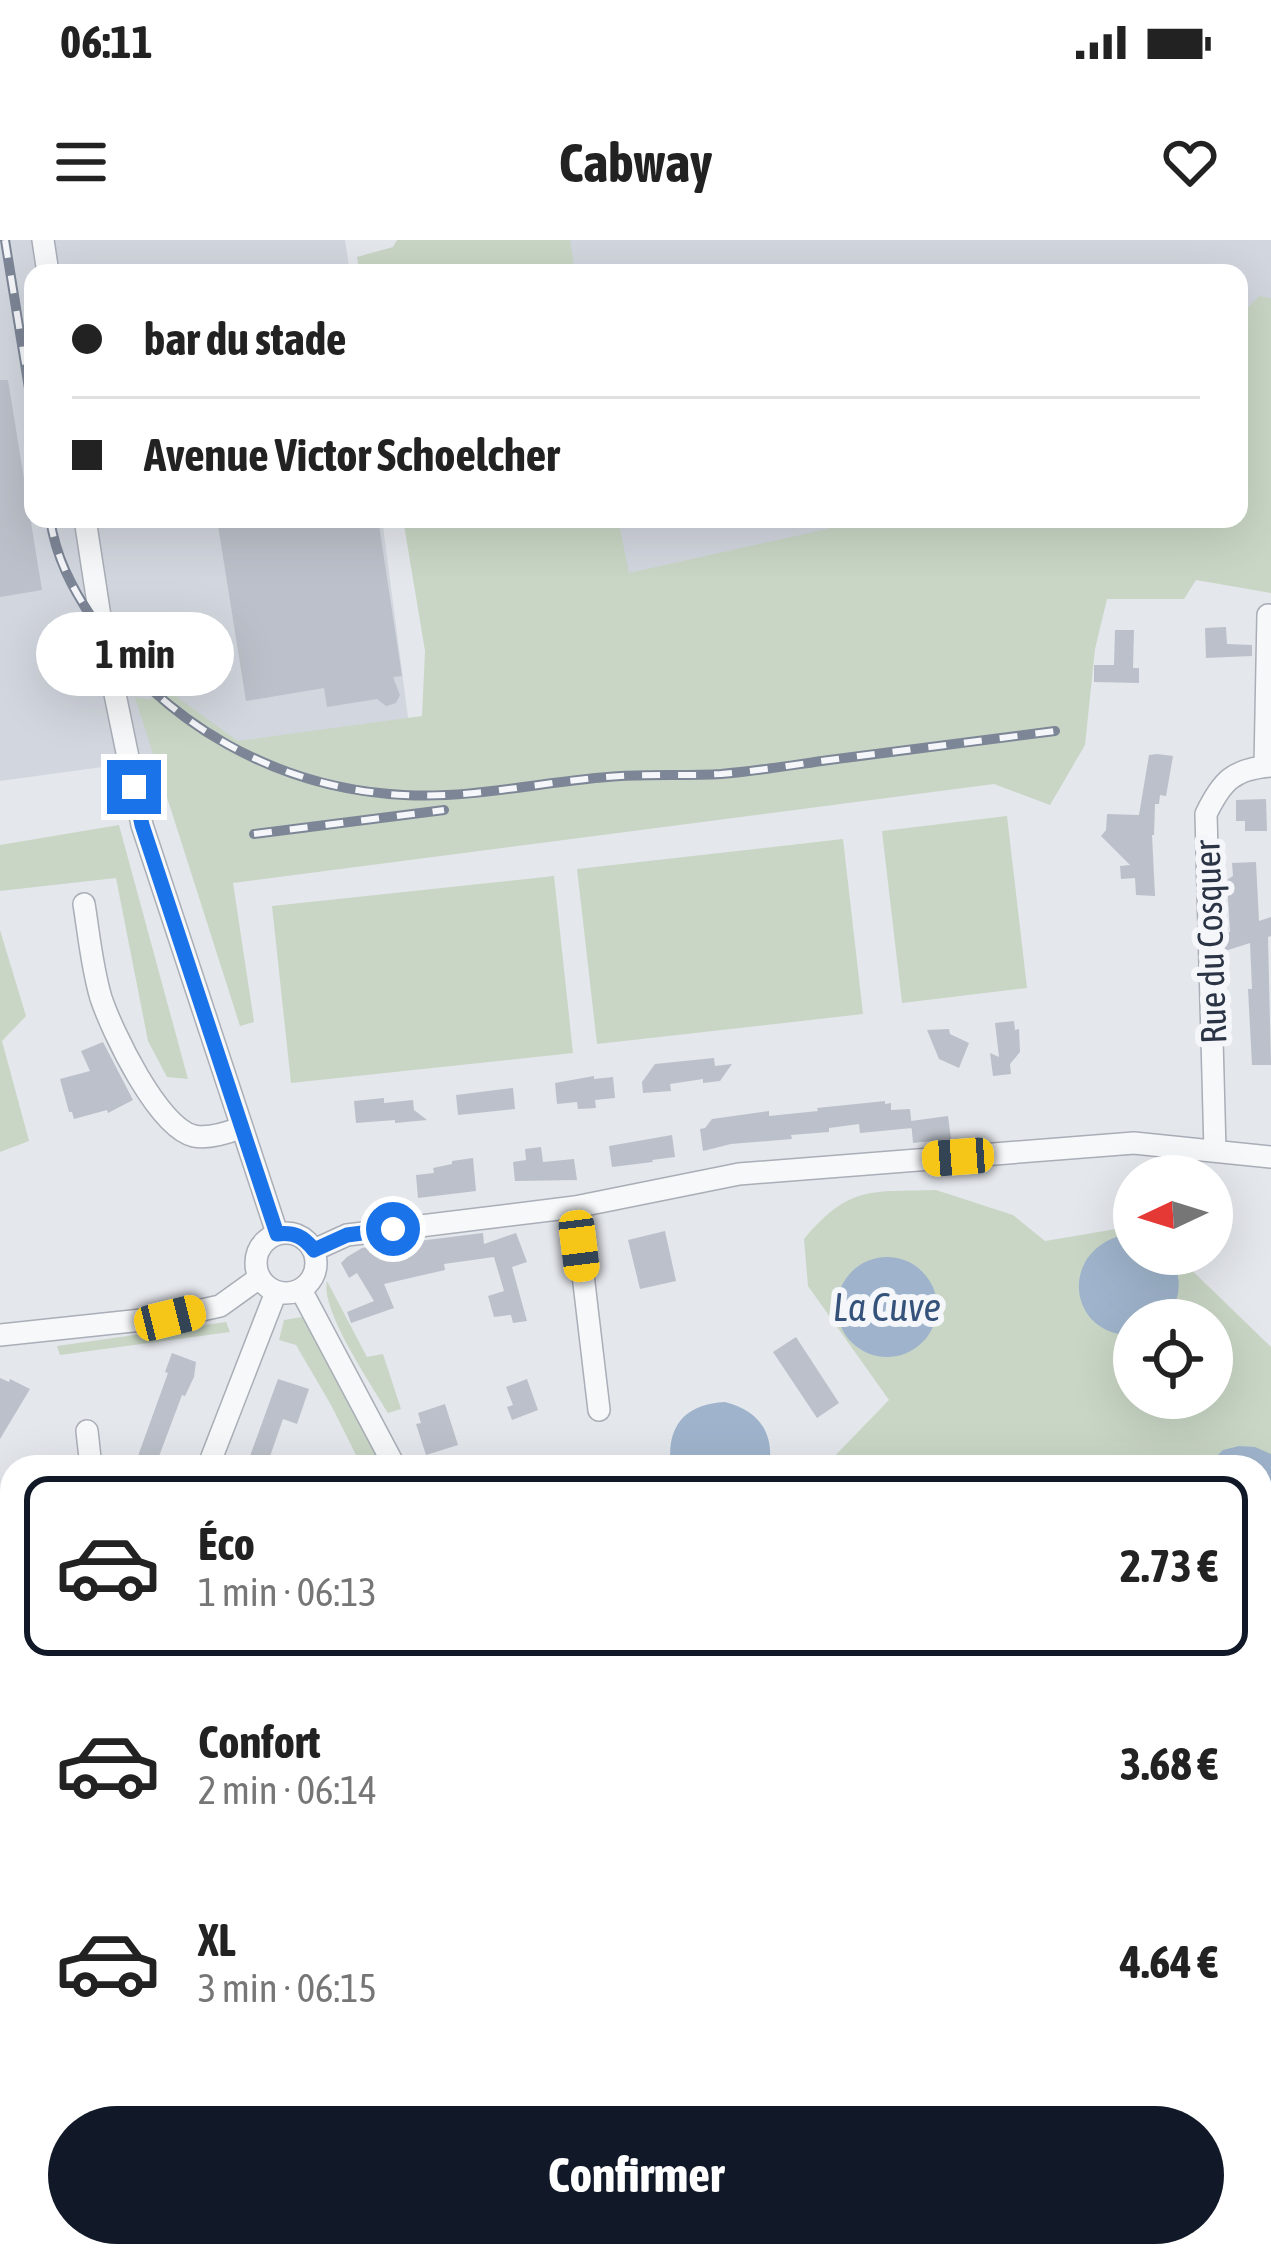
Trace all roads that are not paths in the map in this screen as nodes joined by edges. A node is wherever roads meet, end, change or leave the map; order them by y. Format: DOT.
graph roads {
  1 [pos="87,528"];
  2 [pos="1268,615"];
  3 [pos="1268,766"];
  4 [pos="84,904"];
  5 [pos="241,1128"];
  6 [pos="1215,1151"];
  7 [pos="1271,1157"];
  8 [pos="575,1207"];
  9 [pos="277,1234"];
  10 [pos="314,1250"];
  11 [pos="268,1285"];
  12 [pos="301,1290"];
  13 [pos="0,1335"];
  14 [pos="599,1410"];
  15 [pos="87,1430"];
  16 [pos="90,1455"];
  17 [pos="212,1455"];
  18 [pos="389,1455"];
  1 -- 5 [label="street"];
  2 -- 3 [label="street, Rue du Cosquer"];
  3 -- 6 [label="street, Rue du Cosquer"];
  4 -- 5 [label="street"];
  5 -- 9 [label="street"];
  6 -- 7 [label="street"];
  6 -- 8 [label="street"];
  8 -- 10 [label="street"];
  8 -- 14 [label="street"];
  9 -- 10 [label="street"];
  9 -- 11 [label="street"];
  10 -- 12 [label="street"];
  11 -- 12 [label="street"];
  11 -- 13 [label="street"];
  11 -- 17 [label="street"];
  12 -- 18 [label="street"];
  15 -- 16 [label="street"];
}
